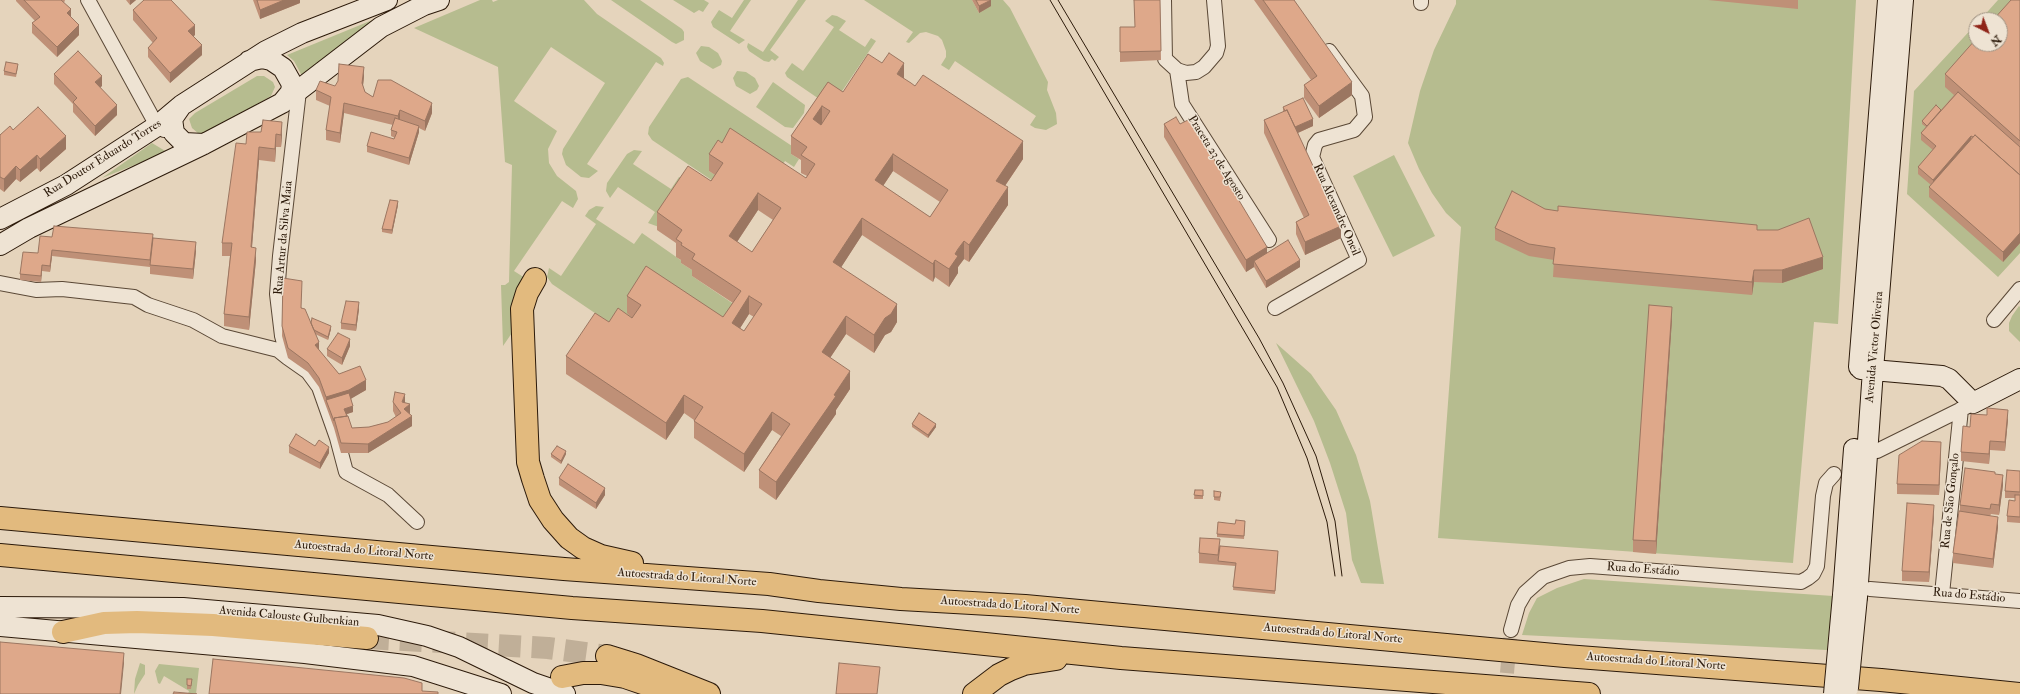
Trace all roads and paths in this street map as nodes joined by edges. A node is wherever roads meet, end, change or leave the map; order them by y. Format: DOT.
graph roads {
  1 [pos="88,0"];
  2 [pos="387,0"];
  3 [pos="439,0"];
  4 [pos="1164,0"];
  5 [pos="1214,0"];
  6 [pos="1888,0"];
  7 [pos="1903,0"];
  8 [pos="1320,38"];
  9 [pos="247,62"];
  10 [pos="1177,70"];
  11 [pos="299,91"];
  12 [pos="282,103"];
  13 [pos="182,105"];
  14 [pos="158,126"];
  15 [pos="184,143"];
  16 [pos="204,144"];
  17 [pos="0,219"];
  18 [pos="29,228"];
  19 [pos="0,237"];
  20 [pos="1268,240"];
  21 [pos="0,245"];
  22 [pos="535,279"];
  23 [pos="0,283"];
  24 [pos="2020,289"];
  25 [pos="1276,308"];
  26 [pos="1994,320"];
  27 [pos="288,358"];
  28 [pos="1866,370"];
  29 [pos="2018,383"];
  30 [pos="1967,406"];
  31 [pos="1877,451"];
  32 [pos="1834,474"];
  33 [pos="0,518"];
  34 [pos="417,522"];
  35 [pos="0,554"];
  36 [pos="769,584"];
  37 [pos="1857,594"];
  38 [pos="1942,594"];
  39 [pos="2020,601"];
  40 [pos="0,607"];
  41 [pos="0,626"];
  42 [pos="1511,630"];
  43 [pos="62,632"];
  44 [pos="367,638"];
  45 [pos="607,656"];
  46 [pos="1121,658"];
  47 [pos="1881,680"];
  48 [pos="2020,680"];
  49 [pos="564,685"];
  50 [pos="501,694"];
  51 [pos="675,694"];
  52 [pos="709,694"];
  53 [pos="974,694"];
  54 [pos="1590,694"];
  55 [pos="1834,694"];
  56 [pos="1848,694"];
  57 [pos="2020,694"];
  1 -- 14 [label="street"];
  2 -- 9 [label="main road, Rua Doutor Eduardo Torres"];
  3 -- 11 [label="main road, Rua Doutor Eduardo Torres"];
  4 -- 10 [label="street"];
  5 -- 10 [label="street"];
  6 -- 28 [label="main road, Avenida Victor Oliveira"];
  7 -- 28 [label="main road, Avenida Victor Oliveira"];
  8 -- 25 [label="street, Rua Alexandre Oneil"];
  9 -- 12 [label="main road, Rua Doutor Eduardo Torres"];
  9 -- 13 [label="main road, Rua Doutor Eduardo Torres"];
  10 -- 20 [label="street, Praceta 23 de Agosto"];
  11 -- 12 [label="main road, Rua Doutor Eduardo Torres"];
  11 -- 27 [label="street, Rua Artur da Silva Maia"];
  12 -- 16 [label="main road, Rua Doutor Eduardo Torres"];
  13 -- 14 [label="main road, Rua Doutor Eduardo Torres"];
  13 -- 15 [label="main road, Rua Doutor Eduardo Torres"];
  14 -- 15 [label="street"];
  14 -- 17 [label="main road, Rua Doutor Eduardo Torres"];
  15 -- 16 [label="main road"];
  16 -- 18 [label="main road, Rua Doutor Eduardo Torres"];
  18 -- 19 [label="main road, Rua Doutor Eduardo Torres"];
  18 -- 21 [label="main road, Rua Doutor Eduardo Torres"];
  22 -- 36 [label="highway"];
  23 -- 27 [label="street"];
  24 -- 26 [label="street"];
  27 -- 34 [label="street"];
  28 -- 30 [label="main road"];
  28 -- 37 [label="main road, Avenida Victor Oliveira"];
  29 -- 30 [label="main road"];
  30 -- 31 [label="street"];
  30 -- 38 [label="street, Rua de São Gonçalo"];
  32 -- 42 [label="street, Rua do Estádio"];
  33 -- 36 [label="highway, Autoestrada do Litoral Norte"];
  35 -- 46 [label="highway"];
  36 -- 47 [label="highway, Autoestrada do Litoral Norte"];
  37 -- 38 [label="street, Rua do Estádio"];
  37 -- 55 [label="main road, Avenida Victor Oliveira, bridge"];
  37 -- 56 [label="main road, Avenida Victor Oliveira, bridge"];
  38 -- 39 [label="street, Rua do Estádio"];
  40 -- 49 [label="main road, Avenida Calouste Gulbenkian"];
  41 -- 43 [label="main road"];
  43 -- 44 [label="highway"];
  43 -- 50 [label="main road"];
  45 -- 52 [label="highway"];
  46 -- 53 [label="highway"];
  46 -- 54 [label="highway"];
  47 -- 48 [label="highway"];
  47 -- 57 [label="highway, Autoestrada do Litoral Norte"];
  49 -- 51 [label="highway"];
}
